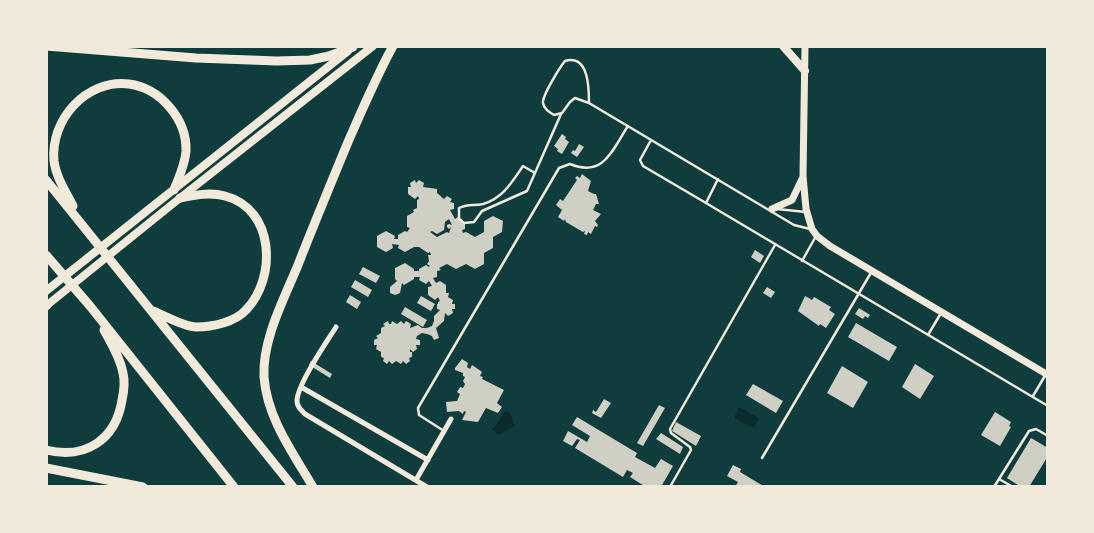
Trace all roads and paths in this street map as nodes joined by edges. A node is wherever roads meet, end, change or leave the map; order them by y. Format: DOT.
graph roads {
  1 [pos="46,46"];
  2 [pos="353,46"];
  3 [pos="373,46"];
  4 [pos="393,46"];
  5 [pos="783,46"];
  6 [pos="805,46"];
  7 [pos="804,70"];
  8 [pos="589,103"];
  9 [pos="562,113"];
  10 [pos="628,126"];
  11 [pos="651,140"];
  12 [pos="536,173"];
  13 [pos="803,176"];
  14 [pos="46,180"];
  15 [pos="718,180"];
  16 [pos="174,190"];
  17 [pos="501,196"];
  18 [pos="180,198"];
  19 [pos="506,200"];
  20 [pos="706,203"];
  21 [pos="480,204"];
  22 [pos="769,209"];
  23 [pos="482,211"];
  24 [pos="807,212"];
  25 [pos="78,218"];
  26 [pos="812,229"];
  27 [pos="816,236"];
  28 [pos="775,245"];
  29 [pos="49,258"];
  30 [pos="802,261"];
  31 [pos="872,270"];
  32 [pos="46,291"];
  33 [pos="858,294"];
  34 [pos="87,302"];
  35 [pos="47,306"];
  36 [pos="151,310"];
  37 [pos="942,311"];
  38 [pos="336,327"];
  39 [pos="928,335"];
  40 [pos="1047,374"];
  41 [pos="301,387"];
  42 [pos="1033,396"];
  43 [pos="1047,404"];
  44 [pos="451,420"];
  45 [pos="444,432"];
  46 [pos="1048,436"];
  47 [pos="46,450"];
  48 [pos="762,458"];
  49 [pos="428,460"];
  50 [pos="46,468"];
  51 [pos="999,478"];
  52 [pos="416,480"];
  53 [pos="143,487"];
  54 [pos="234,487"];
  55 [pos="293,487"];
  56 [pos="313,487"];
  57 [pos="427,487"];
  58 [pos="670,487"];
  59 [pos="994,487"];
  60 [pos="1014,487"];
  1 -- 2 [label="highway"];
  2 -- 16 [label="main road"];
  3 -- 18 [label="main road"];
  4 -- 56 [label="highway"];
  5 -- 7 [label="main road"];
  6 -- 7 [label="street"];
  7 -- 13 [label="street"];
  8 -- 9 [label="lane"];
  8 -- 9 [label="lane"];
  8 -- 10 [label="lane"];
  9 -- 12 [label="lane"];
  10 -- 11 [label="lane"];
  10 -- 45 [label="lane"];
  11 -- 15 [label="lane"];
  11 -- 20 [label="lane"];
  12 -- 17 [label="lane"];
  12 -- 19 [label="lane"];
  13 -- 22 [label="street"];
  13 -- 24 [label="street"];
  14 -- 25 [label="highway"];
  15 -- 20 [label="lane"];
  15 -- 22 [label="lane"];
  16 -- 25 [label="highway"];
  16 -- 32 [label="main road"];
  17 -- 19 [label="lane"];
  17 -- 21 [label="lane"];
  18 -- 35 [label="main road"];
  18 -- 36 [label="highway"];
  19 -- 23 [label="lane"];
  20 -- 28 [label="lane"];
  21 -- 23 [label="lane"];
  21 -- 23 [label="lane"];
  22 -- 24 [label="lane"];
  22 -- 26 [label="lane"];
  24 -- 26 [label="street"];
  25 -- 36 [label="highway"];
  26 -- 27 [label="street"];
  27 -- 30 [label="lane"];
  27 -- 31 [label="street"];
  28 -- 30 [label="lane"];
  28 -- 58 [label="lane"];
  29 -- 34 [label="highway"];
  30 -- 33 [label="lane"];
  31 -- 33 [label="lane"];
  31 -- 37 [label="street"];
  33 -- 39 [label="lane"];
  33 -- 48 [label="lane"];
  34 -- 47 [label="highway"];
  34 -- 54 [label="highway"];
  36 -- 55 [label="highway"];
  37 -- 39 [label="lane"];
  37 -- 40 [label="street"];
  38 -- 41 [label="street"];
  39 -- 42 [label="lane"];
  40 -- 42 [label="lane"];
  41 -- 49 [label="street"];
  41 -- 52 [label="street"];
  42 -- 43 [label="lane"];
  44 -- 45 [label="street"];
  45 -- 49 [label="street"];
  46 -- 51 [label="lane"];
  49 -- 52 [label="street"];
  50 -- 53 [label="highway"];
  51 -- 59 [label="lane"];
  51 -- 60 [label="lane"];
  52 -- 57 [label="street"];
}
